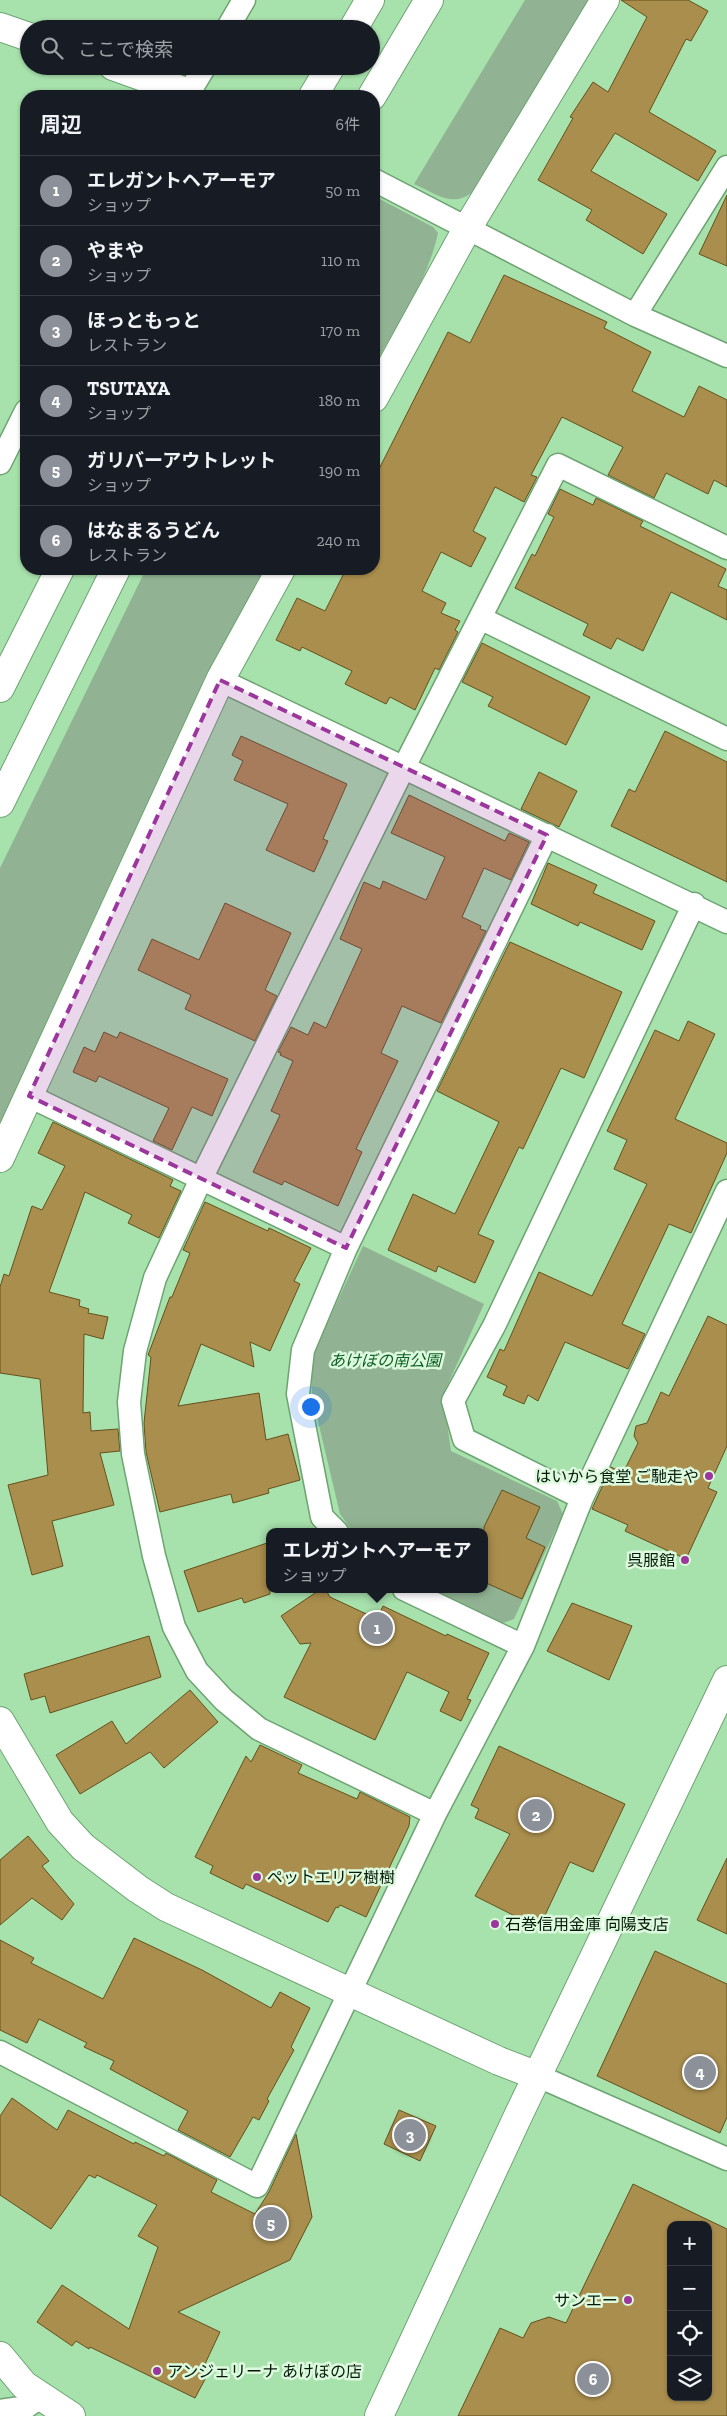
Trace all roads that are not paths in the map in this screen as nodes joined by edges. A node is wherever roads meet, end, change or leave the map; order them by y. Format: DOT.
graph roads {
  1 [pos="244,0"];
  2 [pos="370,0"];
  3 [pos="428,0"];
  4 [pos="605,0"];
  5 [pos="232,20"];
  6 [pos="358,20"];
  7 [pos="0,27"];
  8 [pos="20,34"];
  9 [pos="137,75"];
  10 [pos="201,75"];
  11 [pos="326,75"];
  12 [pos="178,90"];
  13 [pos="193,90"];
  14 [pos="317,90"];
  15 [pos="376,90"];
  16 [pos="727,166"];
  17 [pos="380,183"];
  18 [pos="468,227"];
  19 [pos="635,315"];
  20 [pos="727,356"];
  21 [pos="380,387"];
  22 [pos="20,423"];
  23 [pos="0,463"];
  24 [pos="727,548"];
  25 [pos="57,575"];
  26 [pos="113,575"];
  27 [pos="278,575"];
  28 [pos="480,618"];
  29 [pos="220,680"];
  30 [pos="0,688"];
  31 [pos="727,739"];
  32 [pos="404,767"];
  33 [pos="0,803"];
  34 [pos="547,835"];
  35 [pos="694,904"];
  36 [pos="727,922"];
  37 [pos="29,1096"];
  38 [pos="0,1158"];
  39 [pos="201,1178"];
  40 [pos="727,1191"];
  41 [pos="346,1248"];
  42 [pos="582,1498"];
  43 [pos="333,1528"];
  44 [pos="412,1593"];
  45 [pos="523,1646"];
  46 [pos="727,1680"];
  47 [pos="0,1721"];
  48 [pos="435,1814"];
  49 [pos="350,1992"];
  50 [pos="0,2052"];
  51 [pos="538,2076"];
  52 [pos="727,2159"];
  53 [pos="0,2356"];
  54 [pos="40,2397"];
  55 [pos="0,2411"];
  56 [pos="71,2416"];
  57 [pos="379,2416"];
  1 -- 5 [label="street"];
  2 -- 6 [label="main road"];
  3 -- 15 [label="main road"];
  4 -- 18 [label="main road"];
  7 -- 8 [label="main road"];
  9 -- 12 [label="main road"];
  10 -- 13 [label="street"];
  11 -- 14 [label="main road"];
  16 -- 19 [label="street"];
  17 -- 18 [label="street"];
  18 -- 19 [label="street"];
  18 -- 21 [label="main road"];
  19 -- 20 [label="street"];
  22 -- 23 [label="street"];
  24 -- 28 [label="street"];
  25 -- 30 [label="main road"];
  26 -- 33 [label="main road"];
  27 -- 29 [label="main road"];
  28 -- 31 [label="street"];
  28 -- 32 [label="street"];
  29 -- 32 [label="street"];
  29 -- 37 [label="main road"];
  32 -- 34 [label="street"];
  32 -- 39 [label="street"];
  34 -- 35 [label="street"];
  34 -- 41 [label="street"];
  35 -- 36 [label="street"];
  35 -- 42 [label="street"];
  37 -- 38 [label="main road"];
  37 -- 39 [label="street"];
  39 -- 41 [label="street"];
  39 -- 48 [label="street"];
  40 -- 42 [label="street"];
  41 -- 43 [label="street"];
  42 -- 45 [label="street"];
  44 -- 45 [label="street"];
  45 -- 48 [label="street"];
  46 -- 51 [label="main road"];
  47 -- 49 [label="main road"];
  48 -- 49 [label="street"];
  49 -- 50 [label="street"];
  49 -- 51 [label="main road"];
  51 -- 52 [label="street"];
  51 -- 57 [label="main road"];
  53 -- 54 [label="main road"];
  54 -- 55 [label="street"];
  54 -- 56 [label="main road"];
}
